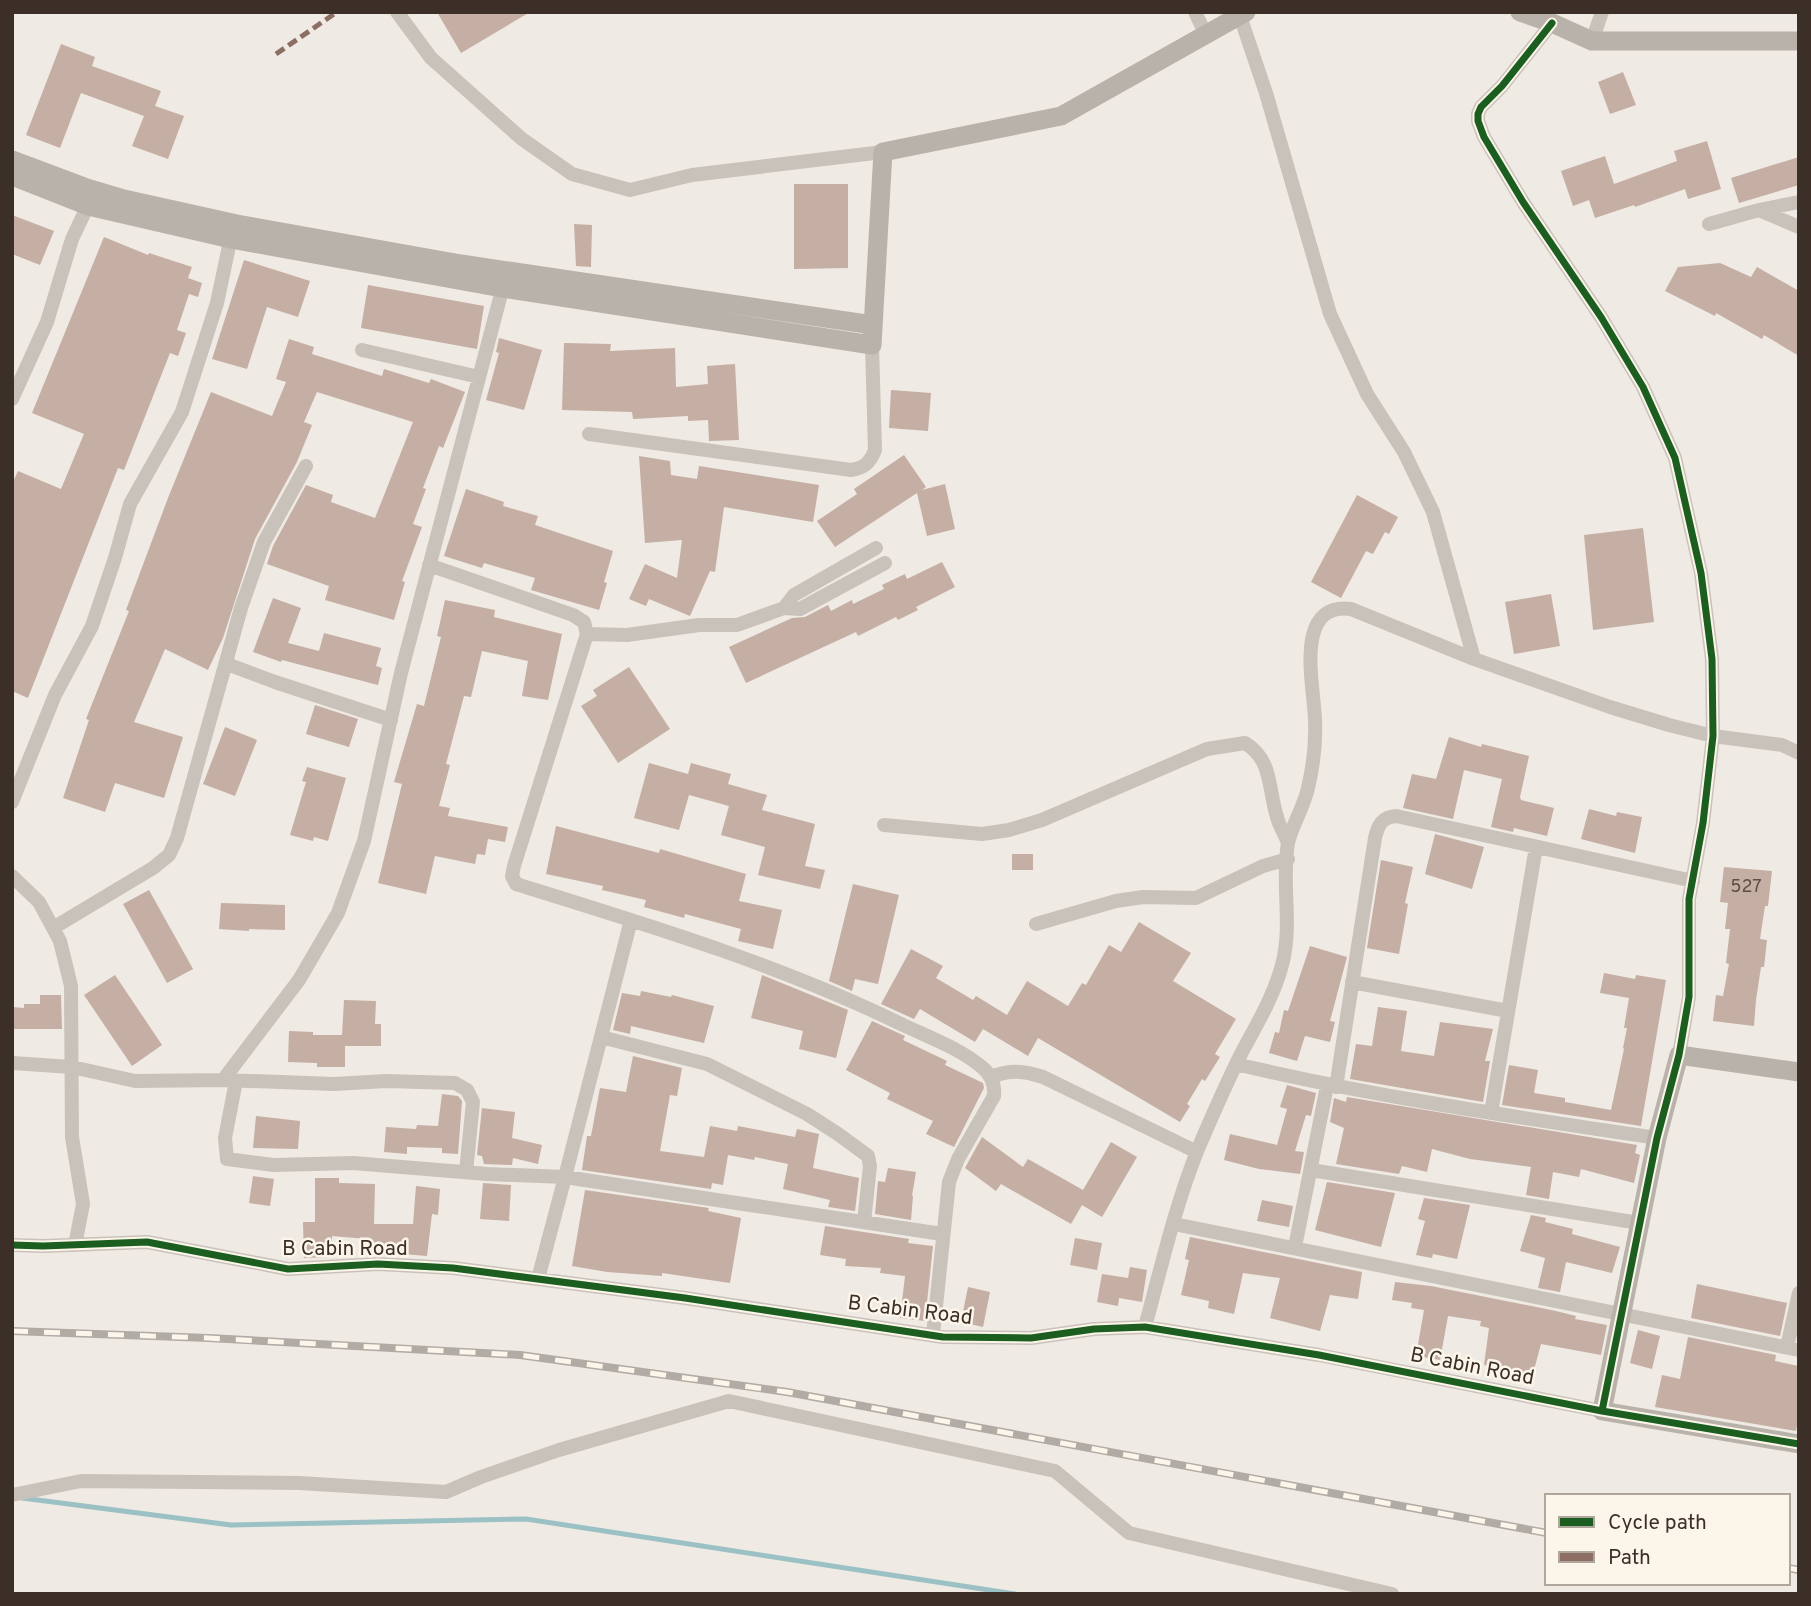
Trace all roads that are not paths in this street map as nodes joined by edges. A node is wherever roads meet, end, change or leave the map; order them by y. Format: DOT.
graph roads {
  1 [pos="397,12"];
  2 [pos="1195,12"];
  3 [pos="1520,12"];
  4 [pos="1602,12"];
  5 [pos="1243,14"];
  6 [pos="1552,23"];
  7 [pos="1206,35"];
  8 [pos="1592,41"];
  9 [pos="1799,41"];
  10 [pos="883,152"];
  11 [pos="12,160"];
  12 [pos="12,176"];
  13 [pos="92,198"];
  14 [pos="1799,202"];
  15 [pos="1759,210"];
  16 [pos="1709,224"];
  17 [pos="1799,227"];
  18 [pos="232,231"];
  19 [pos="504,279"];
  20 [pos="743,316"];
  21 [pos="873,325"];
  22 [pos="872,345"];
  23 [pos="362,350"];
  24 [pos="479,377"];
  25 [pos="12,399"];
  26 [pos="589,434"];
  27 [pos="306,466"];
  28 [pos="876,548"];
  29 [pos="885,563"];
  30 [pos="429,565"];
  31 [pos="784,608"];
  32 [pos="587,634"];
  33 [pos="1474,659"];
  34 [pos="227,663"];
  35 [pos="391,720"];
  36 [pos="1713,736"];
  37 [pos="1799,753"];
  38 [pos="12,802"];
  39 [pos="884,825"];
  40 [pos="1288,843"];
  41 [pos="1536,847"];
  42 [pos="1288,859"];
  43 [pos="12,876"];
  44 [pos="1693,881"];
  45 [pos="631,920"];
  46 [pos="1036,924"];
  47 [pos="53,928"];
  48 [pos="1352,982"];
  49 [pos="1508,1012"];
  50 [pos="601,1037"];
  51 [pos="1679,1055"];
  52 [pos="12,1063"];
  53 [pos="1236,1064"];
  54 [pos="72,1067"];
  55 [pos="1799,1072"];
  56 [pos="991,1077"];
  57 [pos="229,1080"];
  58 [pos="1331,1087"];
  59 [pos="1491,1113"];
  60 [pos="1657,1138"];
  61 [pos="1197,1152"];
  62 [pos="1311,1170"];
  63 [pos="466,1172"];
  64 [pos="565,1177"];
  65 [pos="864,1222"];
  66 [pos="1639,1223"];
  67 [pos="1174,1224"];
  68 [pos="943,1234"];
  69 [pos="12,1245"];
  70 [pos="75,1245"];
  71 [pos="1295,1247"];
  72 [pos="538,1279"];
  73 [pos="1799,1293"];
  74 [pos="1621,1313"];
  75 [pos="1145,1327"];
  76 [pos="933,1335"];
  77 [pos="1793,1349"];
  78 [pos="1602,1411"];
  79 [pos="1799,1444"];
  80 [pos="12,1495"];
  81 [pos="1392,1594"];
  1 -- 10 [label="street"];
  2 -- 7 [label="street"];
  3 -- 6 [label="street"];
  4 -- 8 [label="street"];
  5 -- 7 [label="street"];
  5 -- 33 [label="street"];
  6 -- 8 [label="street"];
  6 -- 36 [label="street"];
  7 -- 10 [label="street"];
  8 -- 9 [label="street"];
  10 -- 21 [label="street"];
  11 -- 13 [label="street"];
  12 -- 13 [label="street"];
  13 -- 18 [label="street"];
  13 -- 25 [label="street"];
  14 -- 15 [label="street"];
  15 -- 16 [label="street"];
  15 -- 17 [label="street"];
  18 -- 19 [label="street"];
  18 -- 38 [label="street"];
  19 -- 20 [label="street"];
  19 -- 24 [label="street"];
  20 -- 21 [label="street"];
  20 -- 22 [label="street"];
  21 -- 22 [label="street"];
  22 -- 26 [label="street"];
  23 -- 24 [label="street"];
  24 -- 30 [label="street"];
  27 -- 34 [label="street"];
  28 -- 31 [label="street"];
  29 -- 31 [label="street"];
  30 -- 32 [label="street"];
  30 -- 35 [label="street"];
  31 -- 32 [label="street"];
  32 -- 45 [label="street"];
  33 -- 36 [label="street"];
  33 -- 40 [label="street"];
  34 -- 35 [label="street"];
  34 -- 47 [label="street"];
  35 -- 57 [label="street"];
  36 -- 37 [label="street"];
  36 -- 44 [label="street"];
  39 -- 40 [label="street"];
  40 -- 42 [label="street"];
  41 -- 44 [label="street"];
  41 -- 48 [label="street"];
  41 -- 49 [label="street"];
  42 -- 46 [label="street"];
  42 -- 53 [label="street"];
  43 -- 47 [label="street"];
  44 -- 51 [label="street"];
  45 -- 50 [label="street"];
  45 -- 56 [label="street"];
  47 -- 54 [label="street"];
  48 -- 49 [label="street"];
  48 -- 58 [label="street"];
  49 -- 59 [label="street"];
  50 -- 64 [label="street"];
  50 -- 65 [label="street"];
  51 -- 55 [label="street"];
  51 -- 60 [label="street"];
  52 -- 54 [label="street"];
  53 -- 58 [label="street"];
  53 -- 61 [label="street"];
  54 -- 57 [label="street"];
  54 -- 70 [label="street"];
  56 -- 61 [label="street"];
  56 -- 68 [label="street"];
  57 -- 63 [label="street"];
  57 -- 63 [label="street"];
  58 -- 59 [label="street"];
  58 -- 62 [label="street"];
  59 -- 60 [label="street"];
  60 -- 66 [label="street"];
  61 -- 67 [label="street"];
  62 -- 66 [label="street"];
  62 -- 71 [label="street"];
  63 -- 64 [label="street"];
  64 -- 65 [label="street"];
  64 -- 72 [label="street"];
  65 -- 68 [label="street"];
  66 -- 74 [label="street"];
  67 -- 71 [label="street"];
  67 -- 75 [label="street"];
  68 -- 76 [label="street"];
  69 -- 70 [label="street, B Cabin Road"];
  70 -- 72 [label="street, B Cabin Road"];
  71 -- 74 [label="street"];
  72 -- 76 [label="street, B Cabin Road"];
  73 -- 77 [label="street"];
  74 -- 77 [label="street"];
  74 -- 78 [label="street"];
  75 -- 76 [label="street, B Cabin Road"];
  75 -- 78 [label="street, B Cabin Road"];
  78 -- 79 [label="street, B Cabin Road"];
  80 -- 81 [label="street"];
}
